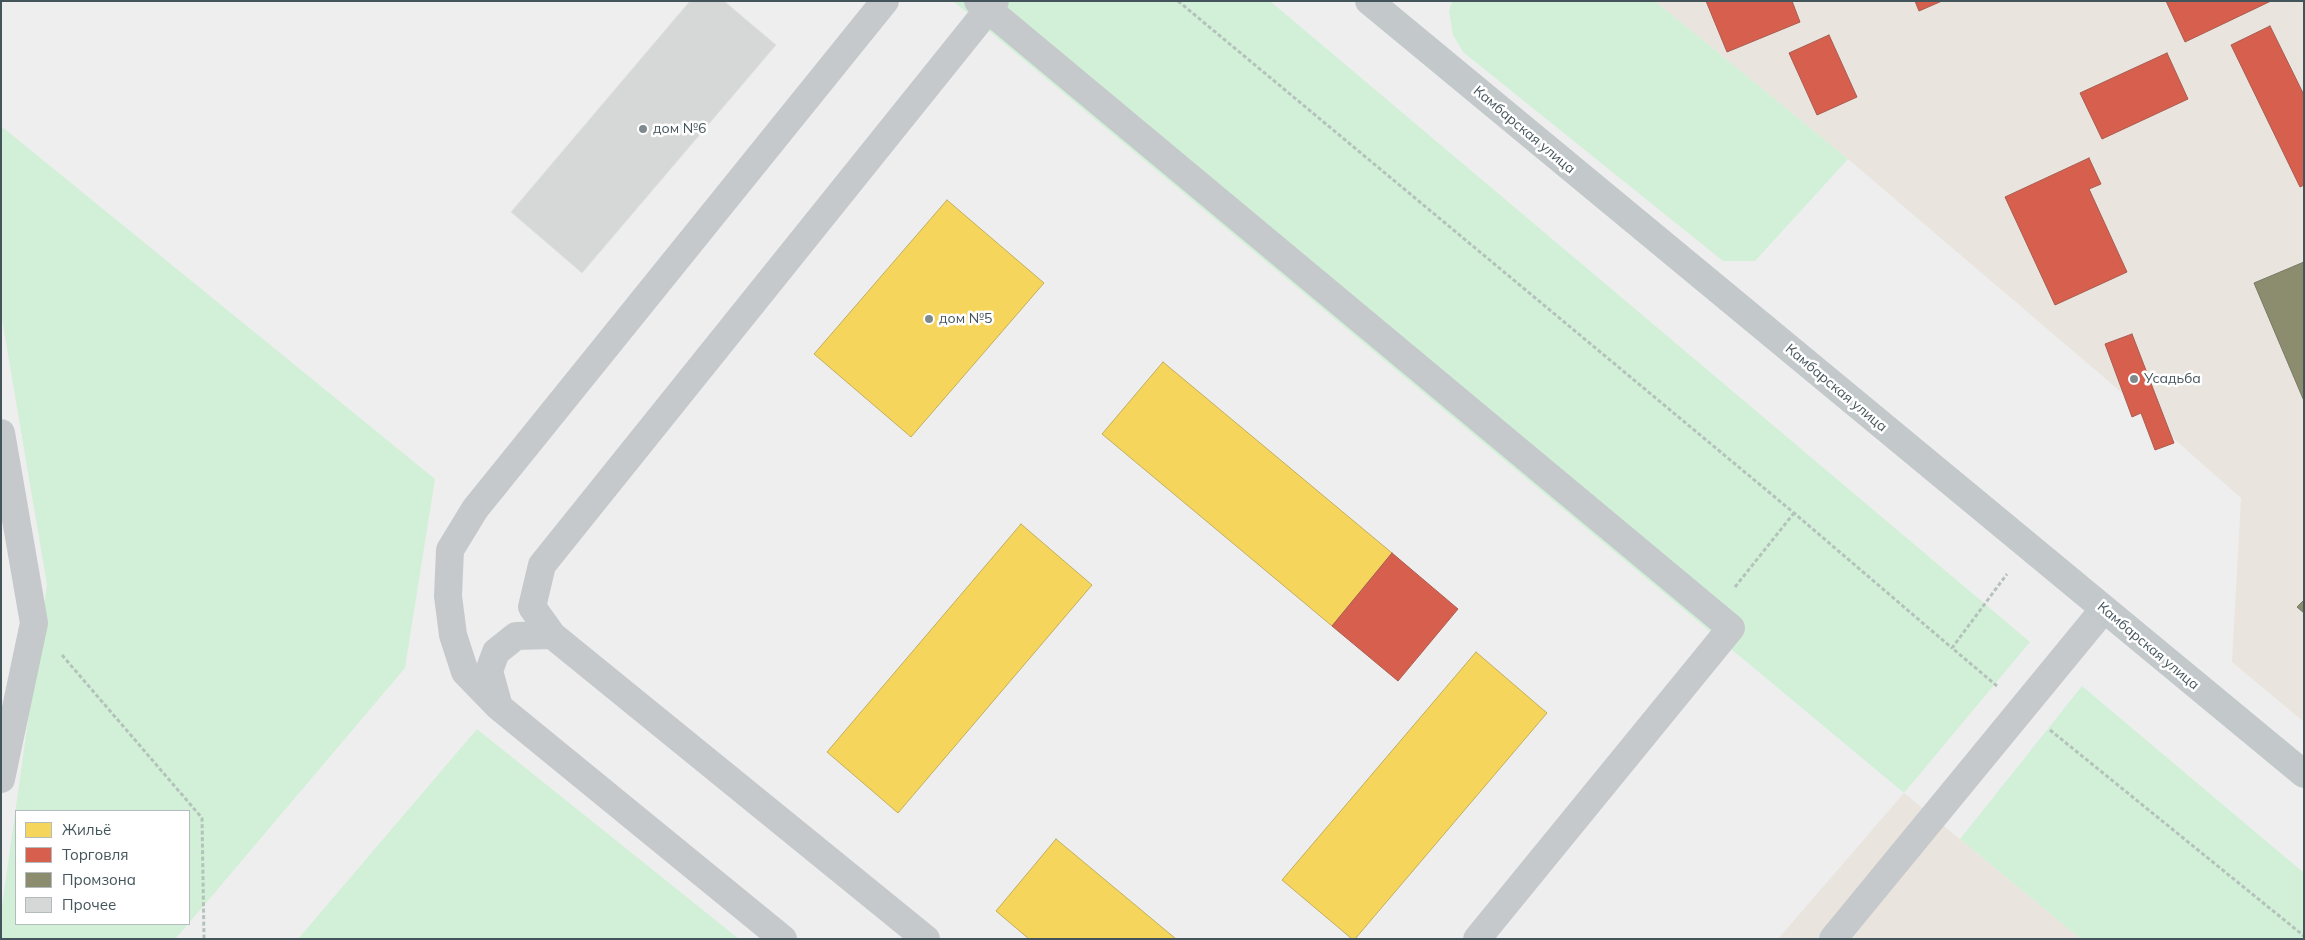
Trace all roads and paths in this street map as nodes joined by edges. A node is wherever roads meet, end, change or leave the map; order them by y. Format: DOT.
graph roads {
  1 [pos="885,1"];
  2 [pos="1178,1"];
  3 [pos="1369,1"];
  4 [pos="987,4"];
  5 [pos="1,434"];
  6 [pos="1794,513"];
  7 [pos="2028,546"];
  8 [pos="2104,609"];
  9 [pos="1714,614"];
  10 [pos="34,622"];
  11 [pos="552,634"];
  12 [pos="1952,648"];
  13 [pos="499,708"];
  14 [pos="2022,708"];
  15 [pos="2304,774"];
  16 [pos="1,779"];
  17 [pos="2304,936"];
  18 [pos="204,939"];
  19 [pos="784,939"];
  20 [pos="926,939"];
  21 [pos="1477,939"];
  22 [pos="1833,939"];
  1 -- 13 [label="street"];
  2 -- 6 [label="path"];
  3 -- 7 [label="main road, Камбарская улица"];
  4 -- 9 [label="street"];
  4 -- 11 [label="street"];
  5 -- 10 [label="street"];
  6 -- 9 [label="path"];
  6 -- 12 [label="path"];
  7 -- 8 [label="main road, Камбарская улица"];
  7 -- 12 [label="path"];
  8 -- 14 [label="street"];
  8 -- 15 [label="main road, Камбарская улица"];
  9 -- 21 [label="street"];
  10 -- 16 [label="street"];
  10 -- 18 [label="path"];
  11 -- 13 [label="street"];
  11 -- 20 [label="street"];
  12 -- 14 [label="path"];
  13 -- 19 [label="street"];
  14 -- 17 [label="path"];
  14 -- 22 [label="street"];
}
